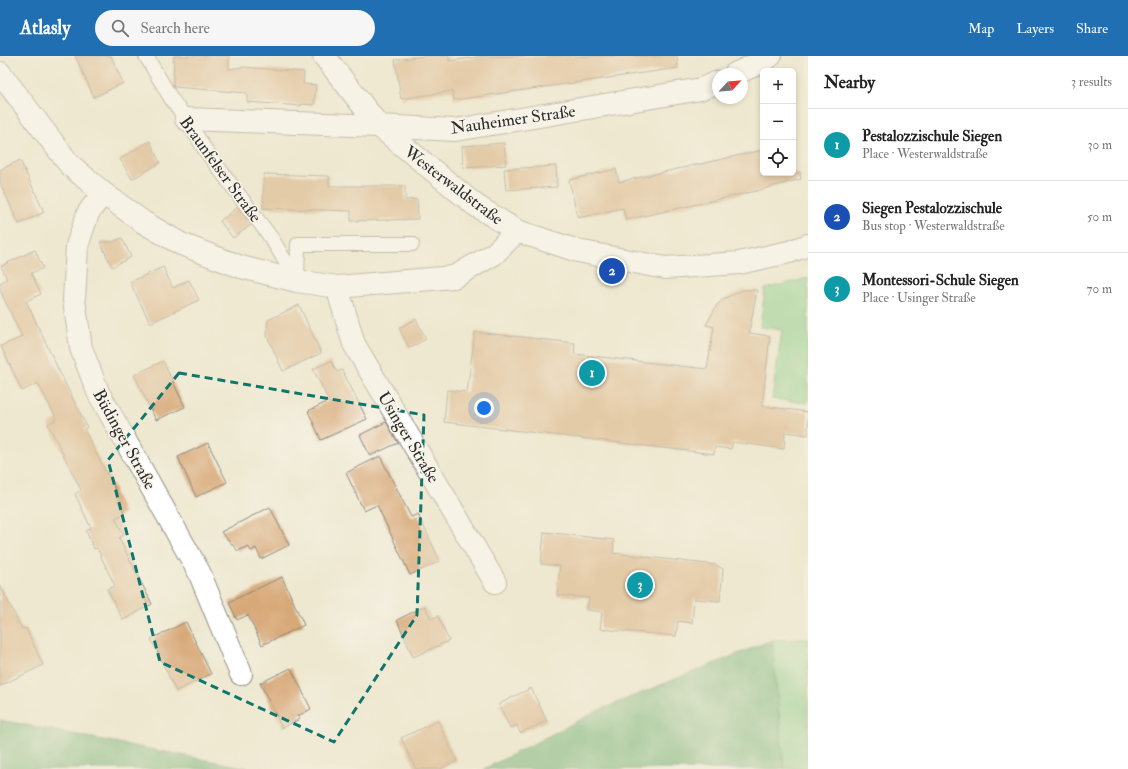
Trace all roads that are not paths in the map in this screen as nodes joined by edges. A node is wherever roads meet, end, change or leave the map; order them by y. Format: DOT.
graph roads {
  1 [pos="146,56"];
  2 [pos="324,56"];
  3 [pos="770,56"];
  4 [pos="748,68"];
  5 [pos="0,74"];
  6 [pos="712,84"];
  7 [pos="186,118"];
  8 [pos="379,126"];
  9 [pos="103,193"];
  10 [pos="517,231"];
  11 [pos="412,244"];
  12 [pos="808,245"];
  13 [pos="297,282"];
  14 [pos="337,287"];
  15 [pos="495,582"];
  16 [pos="242,674"];
  1 -- 7 [label="lane, Braunfelser Straße"];
  2 -- 8 [label="street, Westerwaldstraße"];
  3 -- 4 [label="street"];
  5 -- 9 [label="street"];
  6 -- 8 [label="street, Nauheimer Straße"];
  7 -- 8 [label="street, Nauheimer Straße"];
  7 -- 13 [label="lane, Braunfelser Straße"];
  8 -- 10 [label="street, Westerwaldstraße"];
  9 -- 13 [label="street"];
  9 -- 16 [label="street, Büdinger Straße"];
  10 -- 12 [label="street, Westerwaldstraße"];
  10 -- 14 [label="street"];
  11 -- 13 [label="lane"];
  13 -- 14 [label="street"];
  14 -- 15 [label="street, Usinger Straße"];
}
